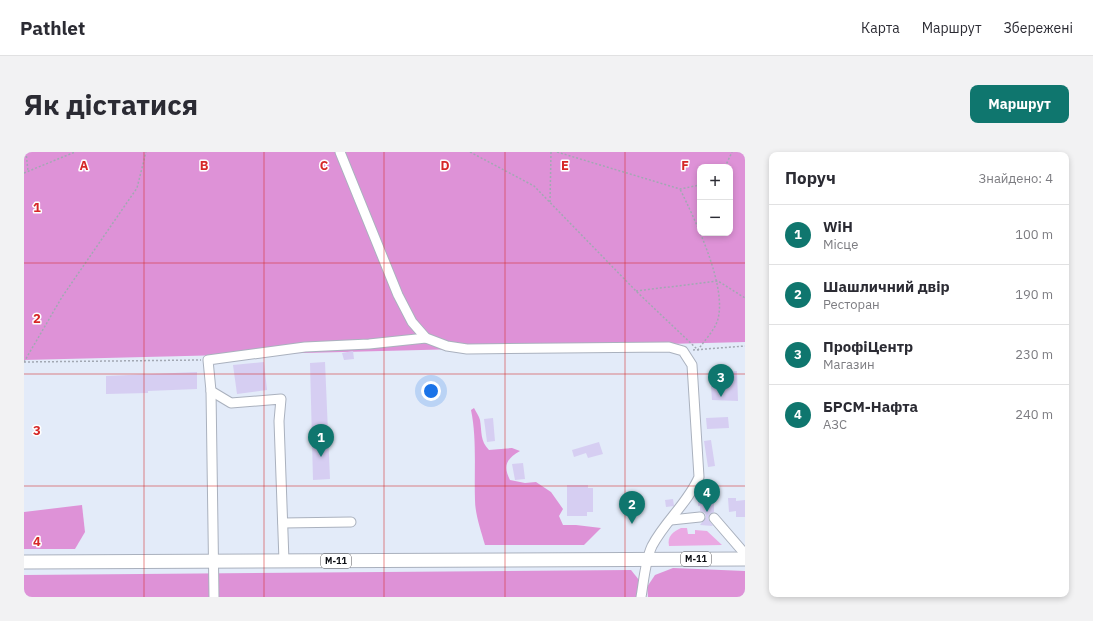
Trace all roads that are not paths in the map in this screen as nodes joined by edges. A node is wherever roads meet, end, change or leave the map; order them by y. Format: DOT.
graph roads {
  1 [pos="340,152"];
  2 [pos="426,338"];
  3 [pos="211,391"];
  4 [pos="700,517"];
  5 [pos="714,518"];
  6 [pos="671,520"];
  7 [pos="351,522"];
  8 [pos="283,523"];
  9 [pos="745,554"];
  10 [pos="647,559"];
  11 [pos="745,559"];
  12 [pos="214,560"];
  13 [pos="284,561"];
  14 [pos="24,562"];
  15 [pos="214,597"];
  16 [pos="641,597"];
  1 -- 2 [label="street"];
  2 -- 3 [label="street"];
  2 -- 6 [label="street"];
  3 -- 8 [label="street"];
  3 -- 12 [label="street"];
  4 -- 6 [label="street"];
  5 -- 9 [label="street"];
  6 -- 10 [label="street"];
  7 -- 8 [label="street"];
  8 -- 13 [label="street"];
  10 -- 11 [label="highway, М-11"];
  10 -- 13 [label="highway, М-11"];
  10 -- 16 [label="street"];
  12 -- 13 [label="highway, М-11"];
  12 -- 14 [label="highway, М-11"];
  12 -- 15 [label="street"];
}
